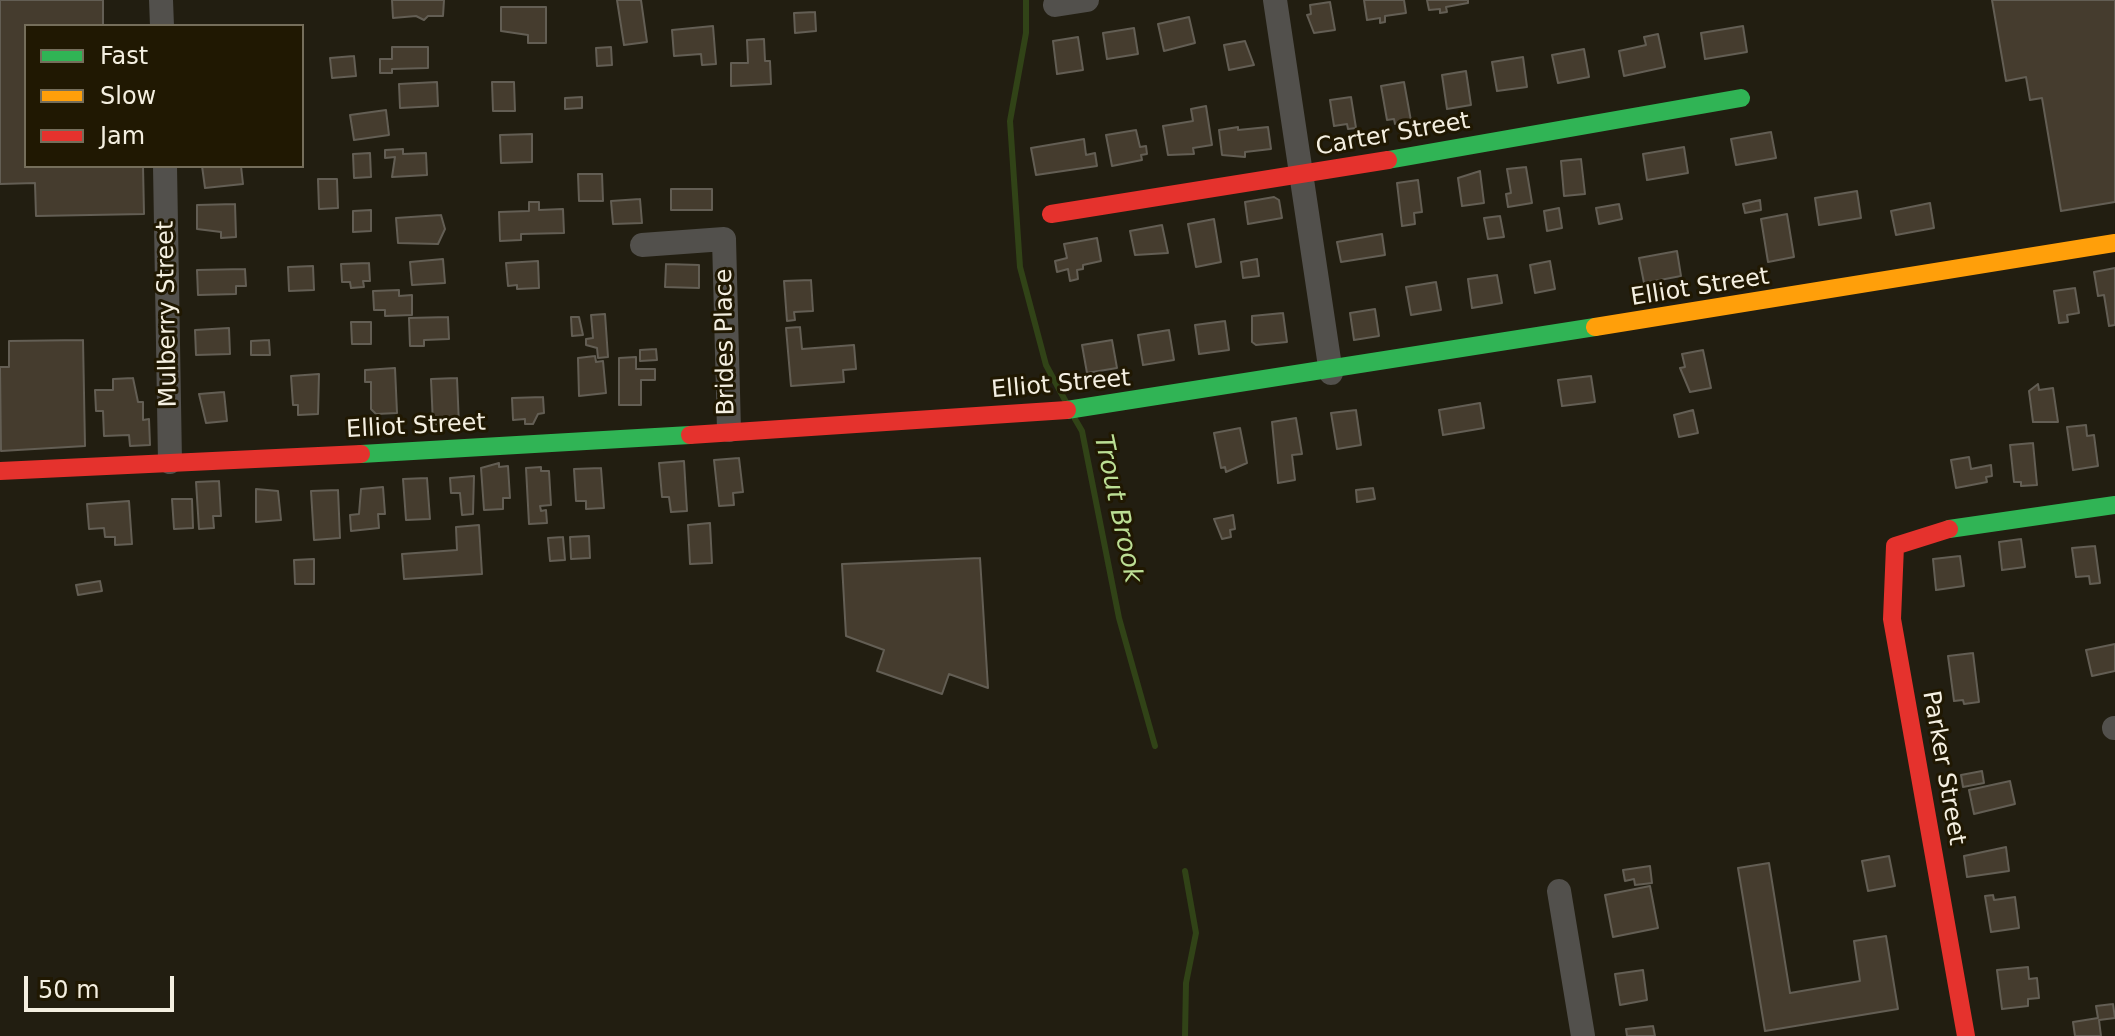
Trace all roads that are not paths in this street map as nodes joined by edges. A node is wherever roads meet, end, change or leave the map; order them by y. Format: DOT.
graph roads {
  1 [pos="161,0"];
  2 [pos="1087,0"];
  3 [pos="1275,0"];
  4 [pos="1055,5"];
  5 [pos="162,24"];
  6 [pos="1741,98"];
  7 [pos="165,168"];
  8 [pos="1302,175"];
  9 [pos="1051,214"];
  10 [pos="2115,243"];
  11 [pos="642,245"];
  12 [pos="1331,373"];
  13 [pos="729,430"];
  14 [pos="170,462"];
  15 [pos="0,471"];
  16 [pos="2115,505"];
  17 [pos="1559,891"];
  18 [pos="1583,1036"];
  19 [pos="1966,1036"];
  1 -- 5 [label="street"];
  2 -- 4 [label="street"];
  3 -- 8 [label="street"];
  6 -- 8 [label="street, Carter Street"];
  7 -- 14 [label="street, Mulberry Street"];
  8 -- 9 [label="street, Carter Street"];
  8 -- 12 [label="street"];
  10 -- 12 [label="street, Elliot Street"];
  11 -- 13 [label="street, Brides Place"];
  12 -- 13 [label="street, Elliot Street"];
  13 -- 14 [label="street, Elliot Street"];
  14 -- 15 [label="street, Elliot Street"];
  16 -- 19 [label="street, Parker Street"];
  17 -- 18 [label="street"];
}
